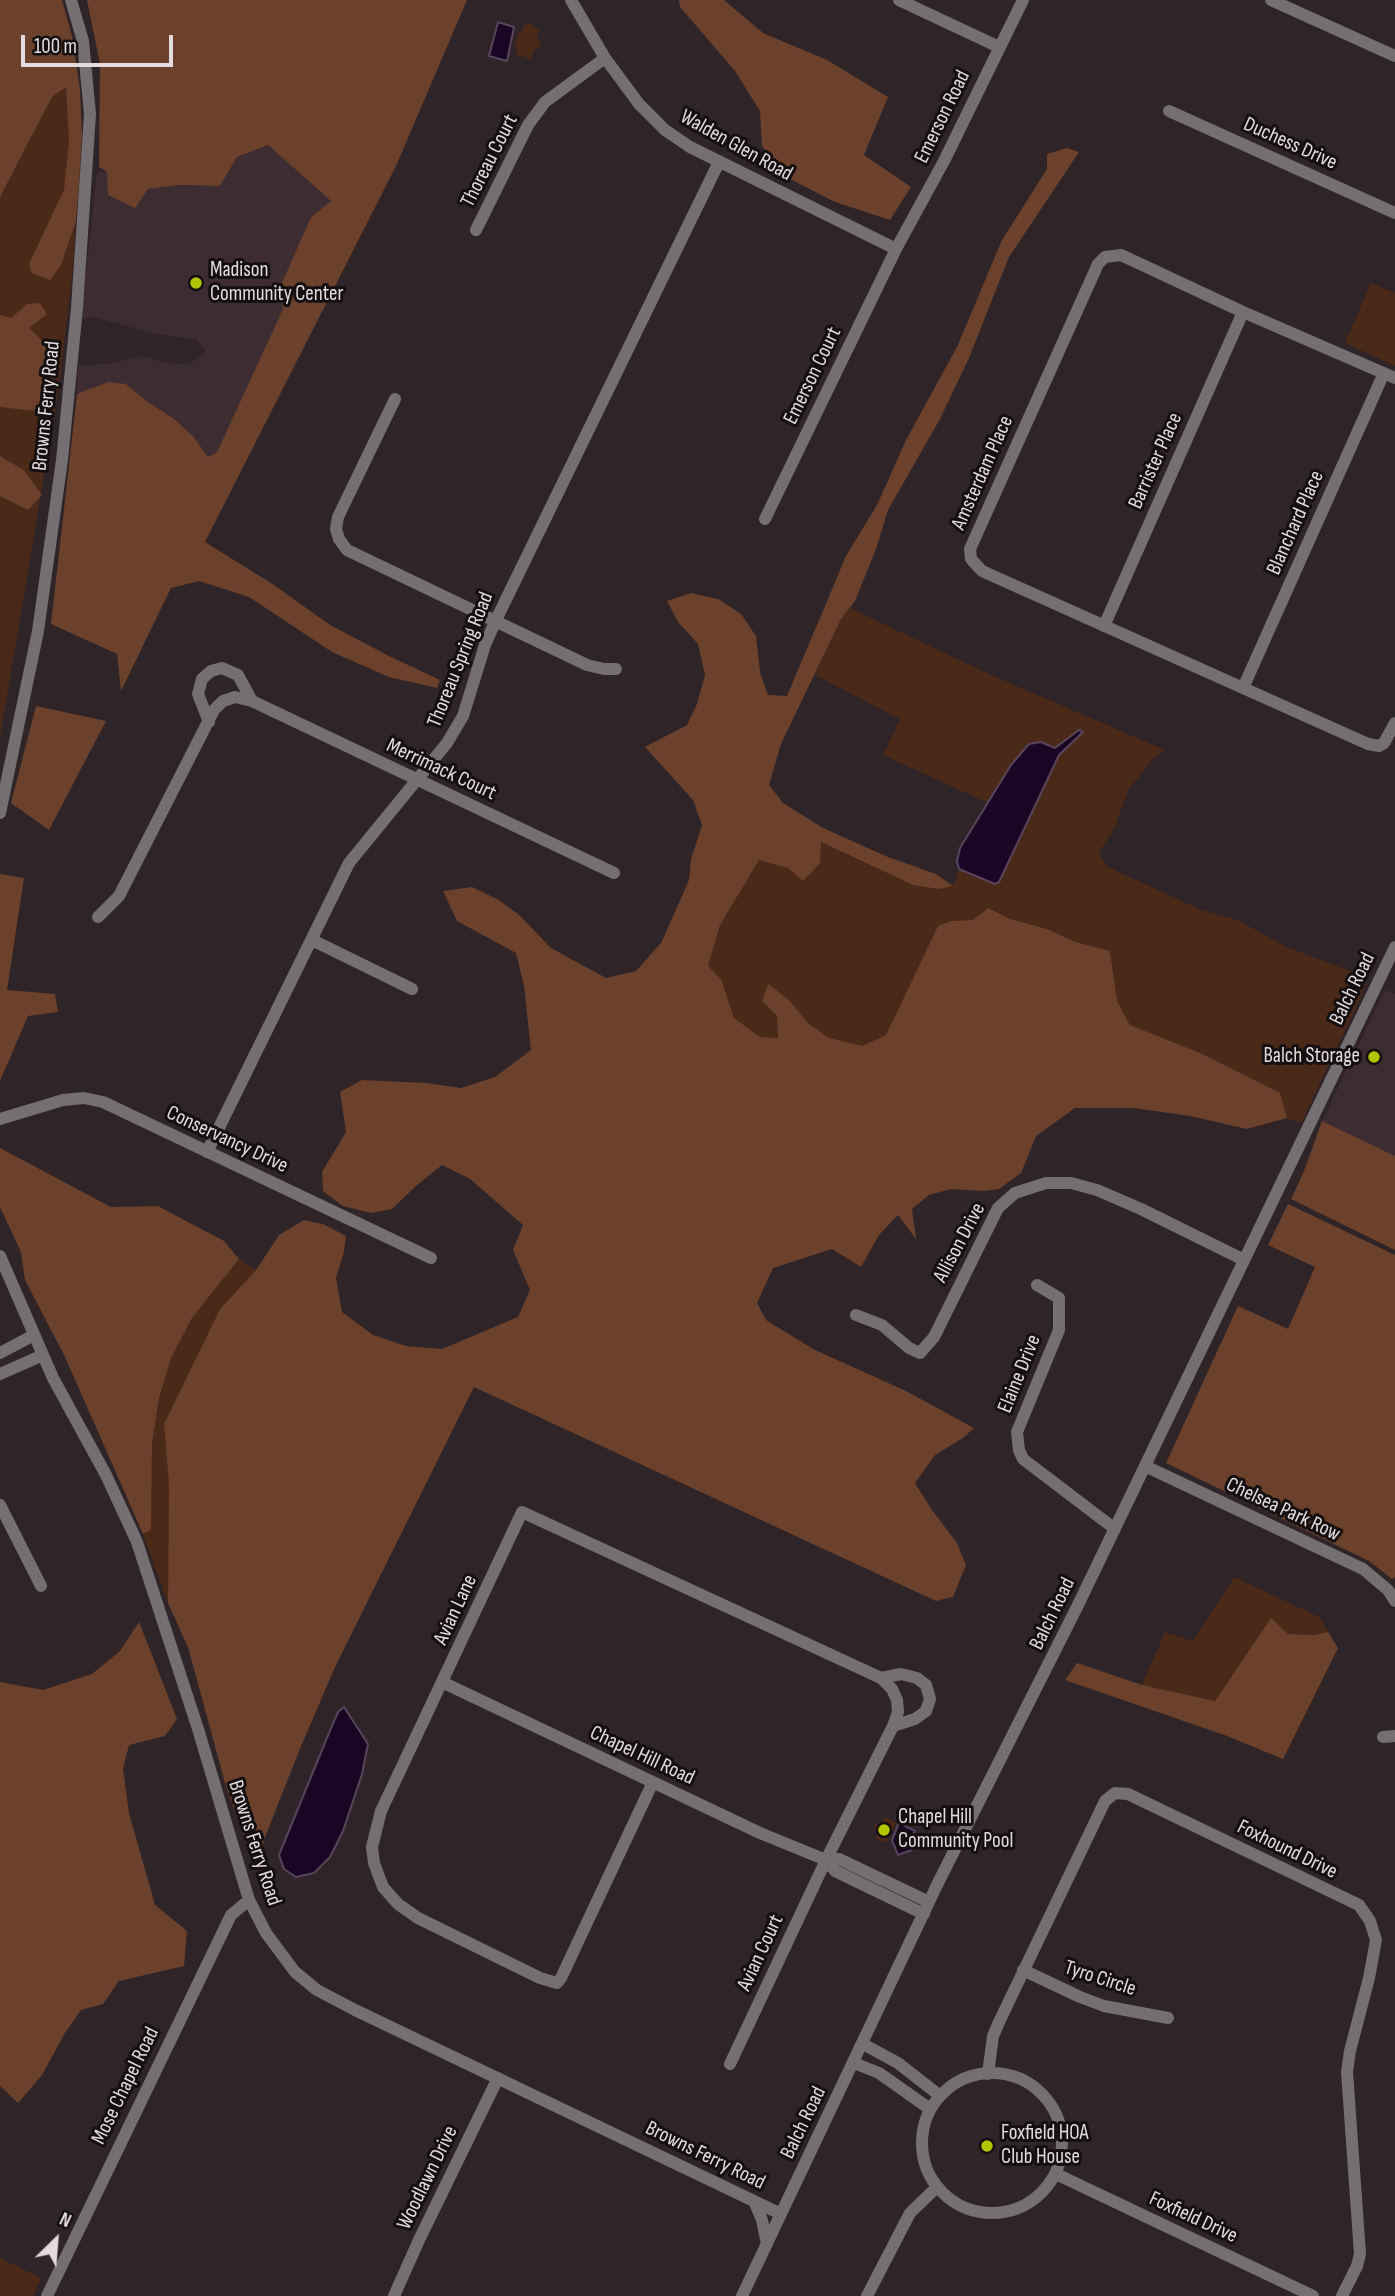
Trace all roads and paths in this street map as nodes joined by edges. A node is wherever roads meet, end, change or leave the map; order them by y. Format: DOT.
graph roads {
  1 [pos="71,0"];
  2 [pos="571,0"];
  3 [pos="900,0"];
  4 [pos="1023,0"];
  5 [pos="1271,0"];
  6 [pos="999,47"];
  7 [pos="1395,56"];
  8 [pos="605,58"];
  9 [pos="1168,111"];
  10 [pos="719,162"];
  11 [pos="1395,213"];
  12 [pos="476,230"];
  13 [pos="896,249"];
  14 [pos="1243,312"];
  15 [pos="1390,376"];
  16 [pos="395,400"];
  17 [pos="765,519"];
  18 [pos="495,622"];
  19 [pos="1104,626"];
  20 [pos="616,668"];
  21 [pos="1243,688"];
  22 [pos="252,701"];
  23 [pos="209,722"];
  24 [pos="1395,723"];
  25 [pos="418,780"];
  26 [pos="0,813"];
  27 [pos="614,873"];
  28 [pos="98,917"];
  29 [pos="312,940"];
  30 [pos="1395,947"];
  31 [pos="412,989"];
  32 [pos="0,1119"];
  33 [pos="207,1152"];
  34 [pos="0,1256"];
  35 [pos="431,1258"];
  36 [pos="1244,1261"];
  37 [pos="1037,1285"];
  38 [pos="856,1315"];
  39 [pos="34,1335"];
  40 [pos="0,1353"];
  41 [pos="43,1355"];
  42 [pos="0,1374"];
  43 [pos="1145,1466"];
  44 [pos="0,1505"];
  45 [pos="1115,1529"];
  46 [pos="41,1586"];
  47 [pos="1395,1601"];
  48 [pos="881,1678"];
  49 [pos="444,1683"];
  50 [pos="893,1726"];
  51 [pos="653,1782"];
  52 [pos="826,1860"];
  53 [pos="249,1900"];
  54 [pos="927,1908"];
  55 [pos="1023,1970"];
  56 [pos="1168,2018"];
  57 [pos="863,2044"];
  58 [pos="854,2063"];
  59 [pos="730,2064"];
  60 [pos="988,2074"];
  61 [pos="498,2078"];
  62 [pos="939,2095"];
  63 [pos="930,2109"];
  64 [pos="1056,2174"];
  65 [pos="937,2187"];
  66 [pos="754,2201"];
  67 [pos="781,2214"];
  68 [pos="767,2244"];
  69 [pos="47,2296"];
  70 [pos="394,2296"];
  71 [pos="742,2296"];
  72 [pos="867,2296"];
  73 [pos="1314,2296"];
  74 [pos="1342,2296"];
  1 -- 26 [label="street, Browns Ferry Road"];
  2 -- 8 [label="street, Walden Glen Road"];
  3 -- 6 [label="street"];
  4 -- 6 [label="street, Emerson Road"];
  5 -- 7 [label="street"];
  6 -- 13 [label="street, Emerson Road"];
  8 -- 10 [label="street, Walden Glen Road"];
  8 -- 12 [label="street, Thoreau Court"];
  9 -- 11 [label="street, Duchess Drive"];
  10 -- 13 [label="street, Walden Glen Road"];
  10 -- 18 [label="street, Thoreau Spring Road"];
  13 -- 17 [label="street, Emerson Court"];
  14 -- 15 [label="street, Amsterdam Place"];
  14 -- 19 [label="street, Barrister Place"];
  14 -- 19 [label="street, Amsterdam Place"];
  15 -- 21 [label="street, Blanchard Place"];
  16 -- 18 [label="street"];
  18 -- 20 [label="street"];
  18 -- 25 [label="street, Thoreau Spring Road"];
  19 -- 21 [label="street, Amsterdam Place"];
  21 -- 24 [label="street, Amsterdam Place"];
  22 -- 23 [label="street"];
  22 -- 23 [label="street"];
  22 -- 25 [label="street, Merrimack Court"];
  23 -- 28 [label="street"];
  25 -- 27 [label="street, Merrimack Court"];
  25 -- 29 [label="street, Thoreau Spring Road"];
  29 -- 31 [label="street"];
  29 -- 33 [label="street, Thoreau Spring Road"];
  30 -- 36 [label="street, Balch Road"];
  32 -- 33 [label="street, Conservancy Drive"];
  33 -- 35 [label="street, Conservancy Drive"];
  34 -- 39 [label="street, Browns Ferry Road"];
  36 -- 38 [label="street, Allison Drive"];
  36 -- 43 [label="street, Balch Road"];
  37 -- 45 [label="street, Elaine Drive"];
  39 -- 40 [label="street"];
  39 -- 41 [label="street, Browns Ferry Road"];
  41 -- 42 [label="street"];
  41 -- 53 [label="street, Browns Ferry Road"];
  43 -- 45 [label="street, Balch Road"];
  43 -- 47 [label="street, Chelsea Park Row"];
  44 -- 46 [label="street"];
  45 -- 54 [label="street, Balch Road"];
  48 -- 49 [label="street, Avian Lane"];
  48 -- 50 [label="street"];
  48 -- 50 [label="street"];
  49 -- 51 [label="street, Chapel Hill Road"];
  49 -- 51 [label="street, Avian Lane"];
  50 -- 52 [label="street"];
  51 -- 52 [label="street, Chapel Hill Road"];
  52 -- 54 [label="street, Chapel Hill Road"];
  52 -- 59 [label="street, Avian Court"];
  53 -- 61 [label="street, Browns Ferry Road"];
  53 -- 69 [label="street, Mose Chapel Road"];
  54 -- 57 [label="street, Balch Road"];
  55 -- 56 [label="street, Tyro Circle"];
  55 -- 60 [label="street, Foxhound Drive"];
  55 -- 74 [label="street, Foxhound Drive"];
  57 -- 58 [label="street, Balch Road"];
  57 -- 62 [label="street"];
  58 -- 63 [label="street"];
  58 -- 67 [label="street, Balch Road"];
  60 -- 62 [label="street"];
  60 -- 64 [label="street"];
  61 -- 66 [label="street, Browns Ferry Road"];
  61 -- 70 [label="street, Woodlawn Drive"];
  62 -- 63 [label="street"];
  63 -- 65 [label="street"];
  64 -- 65 [label="street"];
  64 -- 73 [label="street, Foxfield Drive"];
  65 -- 72 [label="street"];
  66 -- 67 [label="street, Browns Ferry Road"];
  66 -- 68 [label="street"];
  67 -- 68 [label="street, Balch Road"];
  68 -- 71 [label="street, Balch Road"];
}
